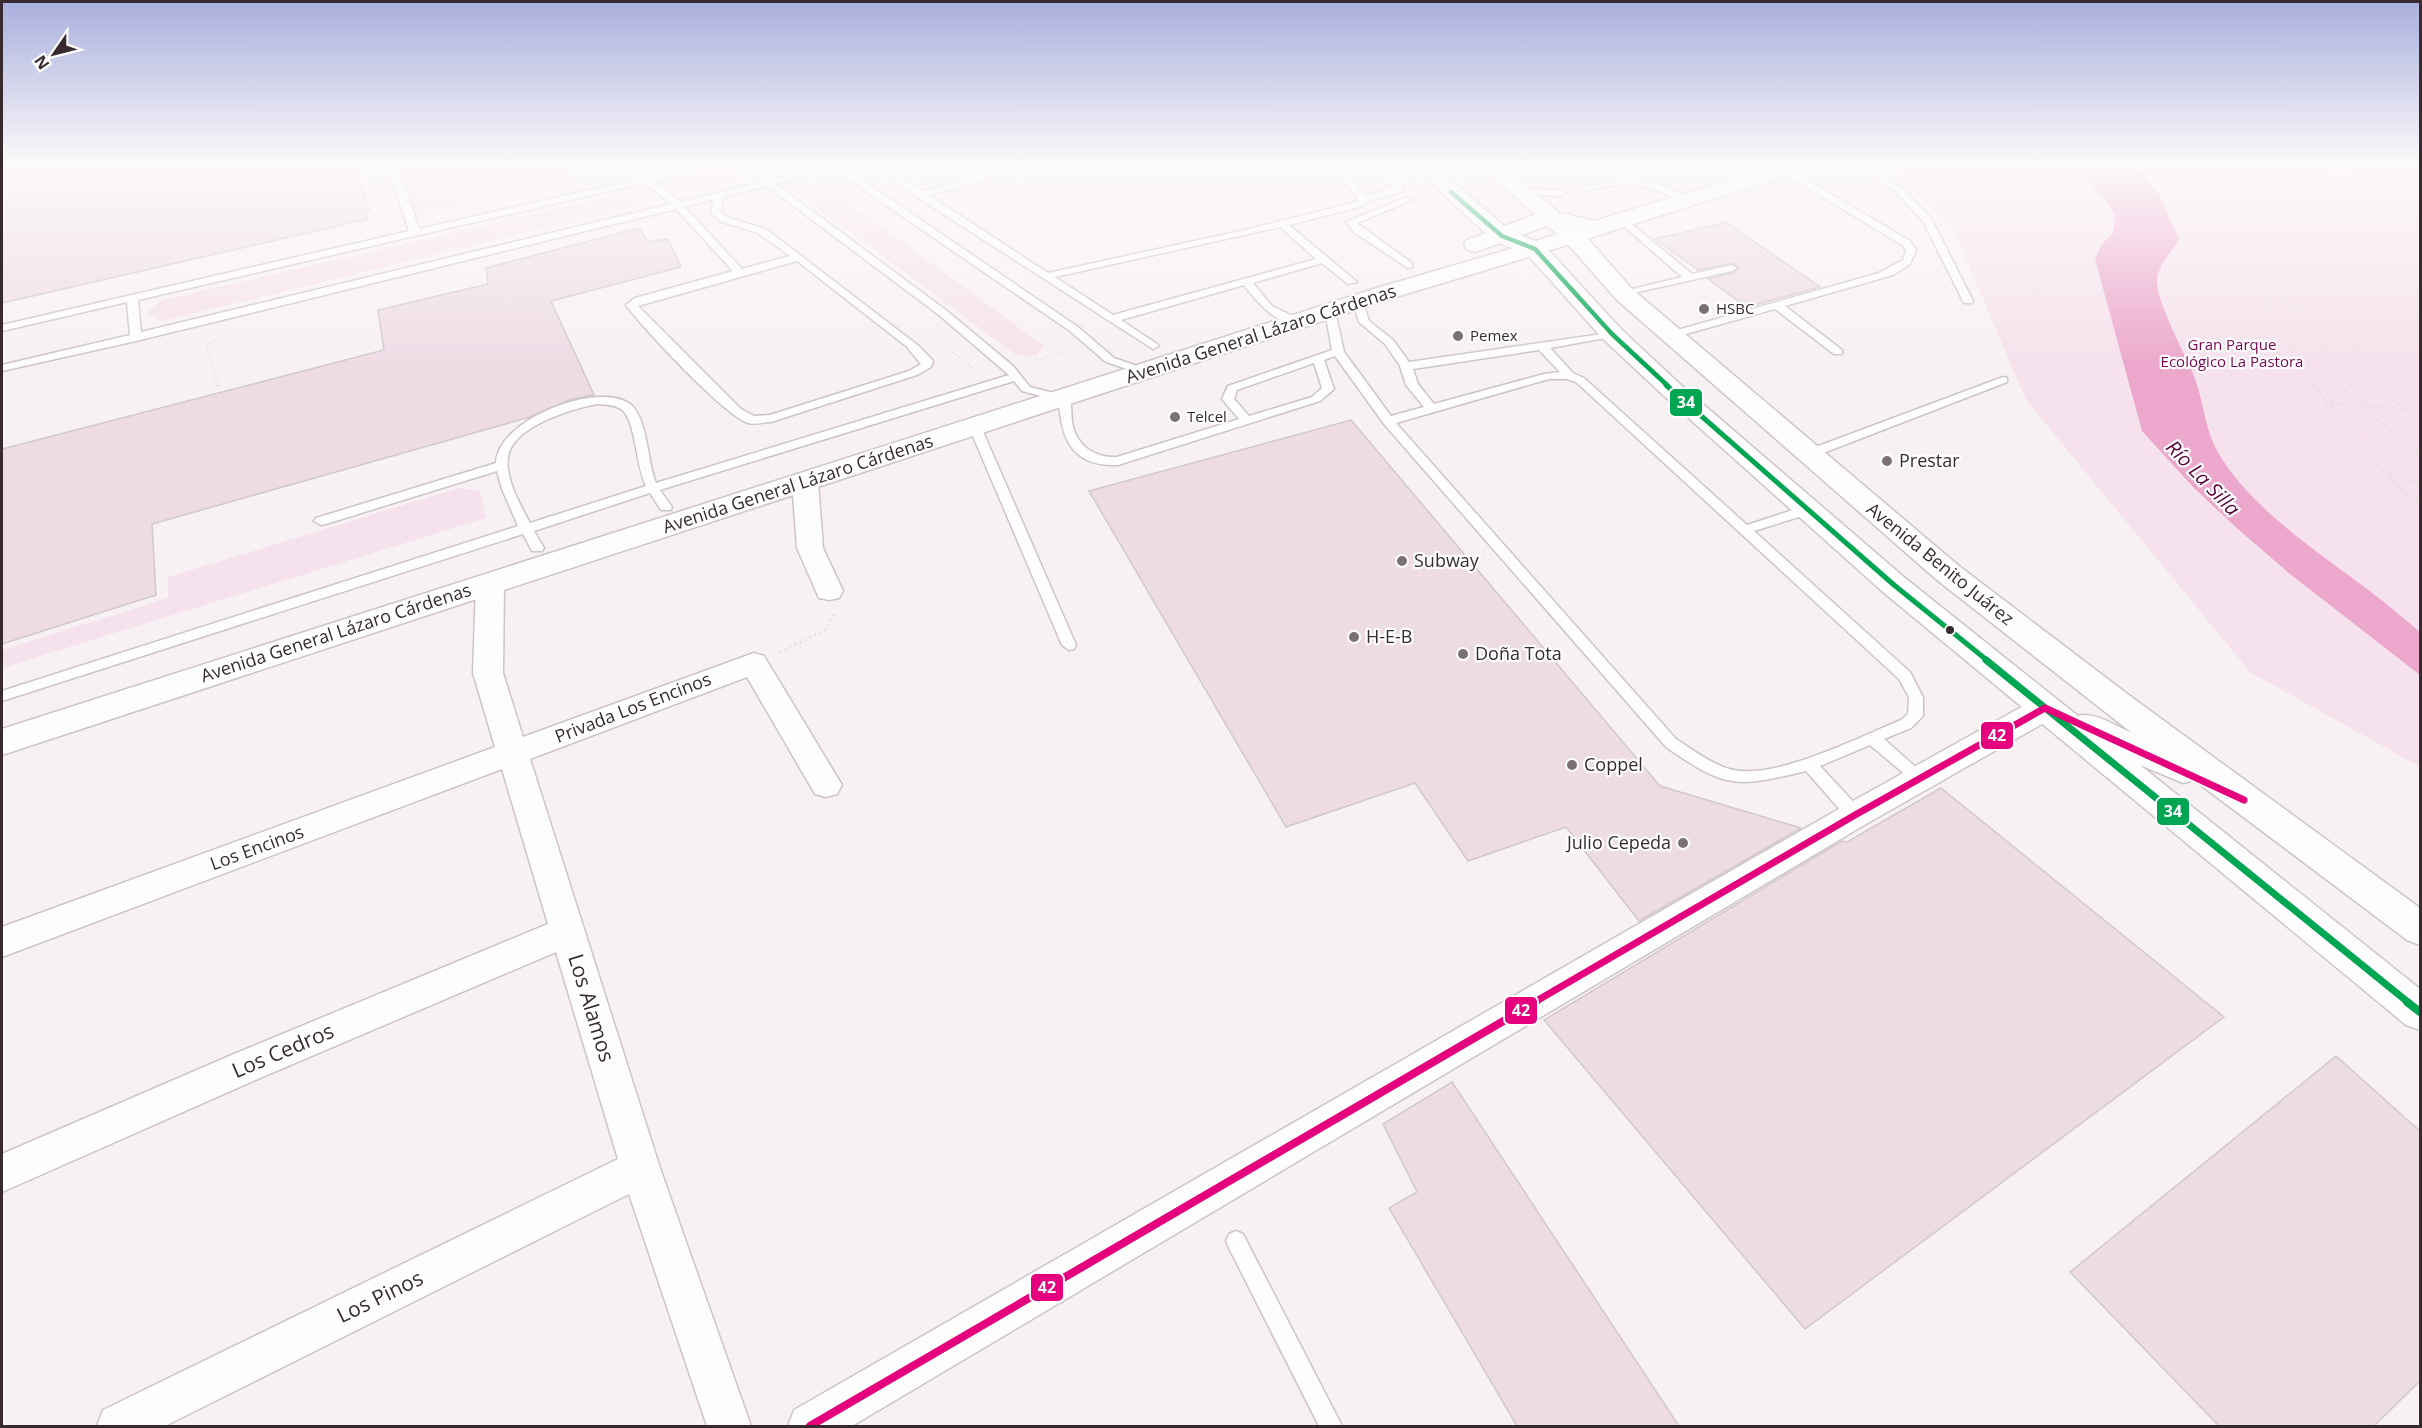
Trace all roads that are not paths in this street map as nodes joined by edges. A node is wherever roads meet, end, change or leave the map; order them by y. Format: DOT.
graph roads {
  1 [pos="425,231"];
  2 [pos="574,231"];
  3 [pos="703,231"];
  4 [pos="761,231"];
  5 [pos="832,231"];
  6 [pos="930,231"];
  7 [pos="976,231"];
  8 [pos="1253,231"];
  9 [pos="1289,231"];
  10 [pos="1359,231"];
  11 [pos="1496,231"];
  12 [pos="1516,231"];
  13 [pos="1582,231"];
  14 [pos="1589,231"];
  15 [pos="1635,231"];
  16 [pos="1886,231"];
  17 [pos="1932,231"];
  18 [pos="1585,232"];
  19 [pos="415,233"];
  20 [pos="1502,236"];
  21 [pos="1535,249"];
  22 [pos="798,257"];
  23 [pos="1323,260"];
  24 [pos="1408,265"];
  25 [pos="1732,267"];
  26 [pos="739,272"];
  27 [pos="1047,276"];
  28 [pos="1690,278"];
  29 [pos="1248,283"];
  30 [pos="1355,292"];
  31 [pos="1624,294"];
  32 [pos="132,298"];
  33 [pos="1968,302"];
  34 [pos="1778,306"];
  35 [pos="1268,308"];
  36 [pos="1330,310"];
  37 [pos="1112,319"];
  38 [pos="1297,322"];
  39 [pos="2,328"];
  40 [pos="1612,334"];
  41 [pos="1671,335"];
  42 [pos="136,338"];
  43 [pos="1153,346"];
  44 [pos="1542,347"];
  45 [pos="1100,352"];
  46 [pos="1338,352"];
  47 [pos="1838,352"];
  48 [pos="1318,358"];
  49 [pos="1406,366"];
  50 [pos="2,368"];
  51 [pos="1145,372"];
  52 [pos="1569,375"];
  53 [pos="1017,378"];
  54 [pos="2003,380"];
  55 [pos="1065,399"];
  56 [pos="1431,409"];
  57 [pos="972,418"];
  58 [pos="1388,421"];
  59 [pos="1248,422"];
  60 [pos="1809,454"];
  61 [pos="502,465"];
  62 [pos="805,482"];
  63 [pos="660,498"];
  64 [pos="1807,510"];
  65 [pos="321,521"];
  66 [pos="1744,530"];
  67 [pos="531,538"];
  68 [pos="490,583"];
  69 [pos="829,591"];
  70 [pos="1069,645"];
  71 [pos="2,696"];
  72 [pos="2045,708"];
  73 [pos="2,718"];
  74 [pos="1872,738"];
  75 [pos="2,742"];
  76 [pos="512,754"];
  77 [pos="1809,764"];
  78 [pos="1920,778"];
  79 [pos="826,785"];
  80 [pos="2244,800"];
  81 [pos="1855,815"];
  82 [pos="2421,929"];
  83 [pos="567,932"];
  84 [pos="2,942"];
  85 [pos="2421,1012"];
  86 [pos="640,1168"];
  87 [pos="2,1173"];
  88 [pos="1236,1241"];
  89 [pos="119,1426"];
  90 [pos="729,1426"];
  91 [pos="810,1426"];
  92 [pos="1331,1426"];
  1 -- 19 [label="lane"];
  2 -- 42 [label="lane"];
  3 -- 26 [label="lane"];
  4 -- 22 [label="lane"];
  5 -- 53 [label="lane"];
  6 -- 45 [label="lane"];
  7 -- 27 [label="lane"];
  8 -- 27 [label="lane"];
  9 -- 23 [label="lane"];
  10 -- 24 [label="lane"];
  11 -- 20 [label="street"];
  12 -- 20 [label="street, Avenida General Lázaro Cárdenas"];
  13 -- 18 [label="street, Avenida Benito Juárez"];
  14 -- 18 [label="street, Avenida General Lázaro Cárdenas"];
  15 -- 28 [label="lane"];
  16 -- 34 [label="lane"];
  17 -- 33 [label="lane"];
  18 -- 21 [label="street, Avenida General Lázaro Cárdenas"];
  18 -- 31 [label="street, Avenida Benito Juárez"];
  19 -- 32 [label="lane"];
  20 -- 21 [label="street"];
  20 -- 24 [label="street, Avenida General Lázaro Cárdenas"];
  21 -- 30 [label="street, Avenida General Lázaro Cárdenas"];
  21 -- 40 [label="street"];
  22 -- 26 [label="lane"];
  22 -- 26 [label="lane"];
  23 -- 29 [label="lane"];
  23 -- 30 [label="lane"];
  24 -- 30 [label="street, Avenida General Lázaro Cárdenas"];
  25 -- 28 [label="lane"];
  27 -- 37 [label="lane"];
  28 -- 31 [label="lane"];
  29 -- 35 [label="lane"];
  29 -- 37 [label="lane"];
  30 -- 35 [label="street, Avenida General Lázaro Cárdenas"];
  30 -- 36 [label="street, Avenida General Lázaro Cárdenas"];
  30 -- 49 [label="lane"];
  31 -- 41 [label="street, Avenida Benito Juárez"];
  32 -- 39 [label="lane"];
  32 -- 42 [label="lane"];
  34 -- 41 [label="lane"];
  34 -- 47 [label="lane"];
  35 -- 38 [label="lane"];
  35 -- 43 [label="street, Avenida General Lázaro Cárdenas"];
  36 -- 38 [label="street, Avenida General Lázaro Cárdenas"];
  36 -- 46 [label="lane"];
  37 -- 43 [label="lane"];
  38 -- 51 [label="street, Avenida General Lázaro Cárdenas"];
  40 -- 44 [label="lane"];
  40 -- 64 [label="street"];
  41 -- 60 [label="street, Avenida Benito Juárez"];
  42 -- 50 [label="lane"];
  43 -- 45 [label="street, Avenida General Lázaro Cárdenas"];
  44 -- 49 [label="lane"];
  44 -- 52 [label="lane"];
  45 -- 51 [label="lane"];
  45 -- 53 [label="street, Avenida General Lázaro Cárdenas"];
  46 -- 48 [label="lane"];
  46 -- 58 [label="lane"];
  48 -- 59 [label="lane"];
  48 -- 59 [label="lane"];
  49 -- 56 [label="lane"];
  51 -- 55 [label="street, Avenida General Lázaro Cárdenas"];
  52 -- 56 [label="lane"];
  52 -- 66 [label="lane"];
  53 -- 55 [label="lane"];
  53 -- 57 [label="street, Avenida General Lázaro Cárdenas"];
  53 -- 63 [label="lane"];
  54 -- 60 [label="lane"];
  55 -- 57 [label="street, Avenida General Lázaro Cárdenas"];
  55 -- 59 [label="lane"];
  56 -- 58 [label="lane"];
  57 -- 62 [label="street, Avenida General Lázaro Cárdenas"];
  57 -- 63 [label="street, Avenida General Lázaro Cárdenas"];
  57 -- 70 [label="lane"];
  58 -- 77 [label="lane"];
  60 -- 80 [label="street, Avenida Benito Juárez"];
  61 -- 63 [label="lane"];
  61 -- 65 [label="lane"];
  61 -- 67 [label="lane"];
  62 -- 68 [label="street, Avenida General Lázaro Cárdenas"];
  62 -- 69 [label="street"];
  63 -- 67 [label="street, Avenida General Lázaro Cárdenas"];
  64 -- 66 [label="lane"];
  64 -- 72 [label="street"];
  66 -- 74 [label="lane"];
  67 -- 71 [label="lane"];
  67 -- 73 [label="street, Avenida General Lázaro Cárdenas"];
  68 -- 75 [label="street, Avenida General Lázaro Cárdenas"];
  68 -- 76 [label="street, Los Alamos"];
  72 -- 78 [label="street"];
  72 -- 80 [label="street"];
  72 -- 85 [label="street"];
  74 -- 77 [label="lane"];
  74 -- 78 [label="lane"];
  76 -- 79 [label="street, Privada Los Encinos"];
  76 -- 83 [label="street, Los Alamos"];
  76 -- 84 [label="street, Los Encinos"];
  77 -- 81 [label="lane"];
  78 -- 81 [label="street"];
  80 -- 82 [label="street, Avenida Benito Juárez"];
  81 -- 91 [label="street"];
  83 -- 86 [label="street, Los Alamos"];
  83 -- 87 [label="street, Los Cedros"];
  86 -- 89 [label="street, Los Pinos"];
  86 -- 90 [label="street, Los Alamos"];
  88 -- 92 [label="lane"];
}
